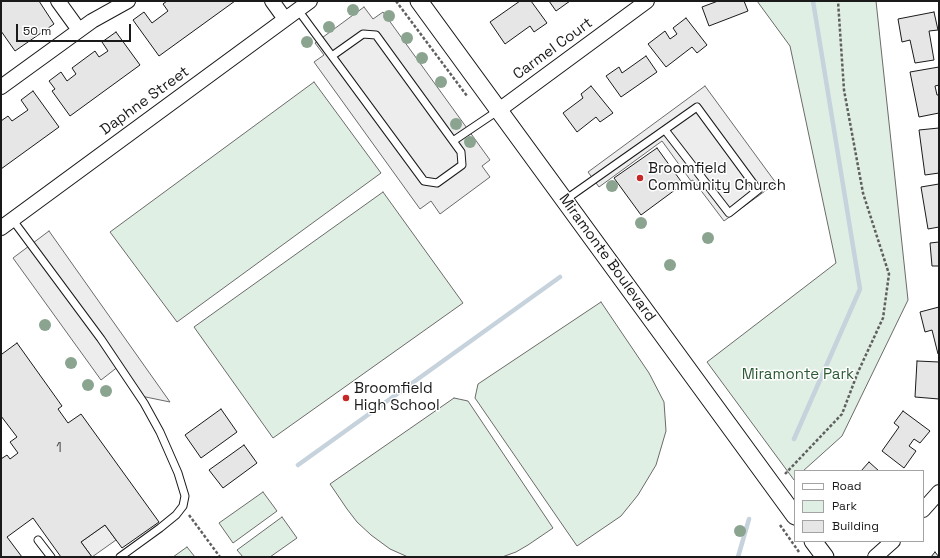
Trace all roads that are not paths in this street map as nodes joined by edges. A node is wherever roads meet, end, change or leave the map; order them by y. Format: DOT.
graph roads {
  1 [pos="58,1"];
  2 [pos="128,1"];
  3 [pos="272,1"];
  4 [pos="310,1"];
  5 [pos="419,1"];
  6 [pos="647,1"];
  7 [pos="298,10"];
  8 [pos="285,19"];
  9 [pos="79,30"];
  10 [pos="332,56"];
  11 [pos="1,87"];
  12 [pos="499,110"];
  13 [pos="666,130"];
  14 [pos="454,141"];
  15 [pos="565,200"];
  16 [pos="12,219"];
  17 [pos="1,228"];
  18 [pos="939,492"];
  19 [pos="924,509"];
  20 [pos="794,515"];
  21 [pos="38,540"];
  22 [pos="814,542"];
  23 [pos="892,542"];
  24 [pos="51,557"];
  25 [pos="120,557"];
  26 [pos="825,557"];
  27 [pos="875,557"];
  1 -- 9 [label="street"];
  2 -- 9 [label="street"];
  3 -- 8 [label="street"];
  4 -- 7 [label="street, Daphne Street"];
  5 -- 12 [label="street, Miramonte Boulevard"];
  6 -- 12 [label="street, Carmel Court"];
  7 -- 8 [label="street, Daphne Street"];
  7 -- 10 [label="lane"];
  8 -- 16 [label="street, Daphne Street"];
  9 -- 11 [label="street"];
  10 -- 14 [label="lane"];
  10 -- 14 [label="lane"];
  12 -- 14 [label="lane"];
  12 -- 15 [label="street, Miramonte Boulevard"];
  13 -- 13 [label="lane"];
  13 -- 15 [label="lane"];
  15 -- 20 [label="street, Miramonte Boulevard"];
  16 -- 17 [label="street, Daphne Street"];
  16 -- 25 [label="lane"];
  18 -- 19 [label="street"];
  21 -- 24 [label="lane"];
  22 -- 26 [label="street"];
  23 -- 27 [label="street"];
}
